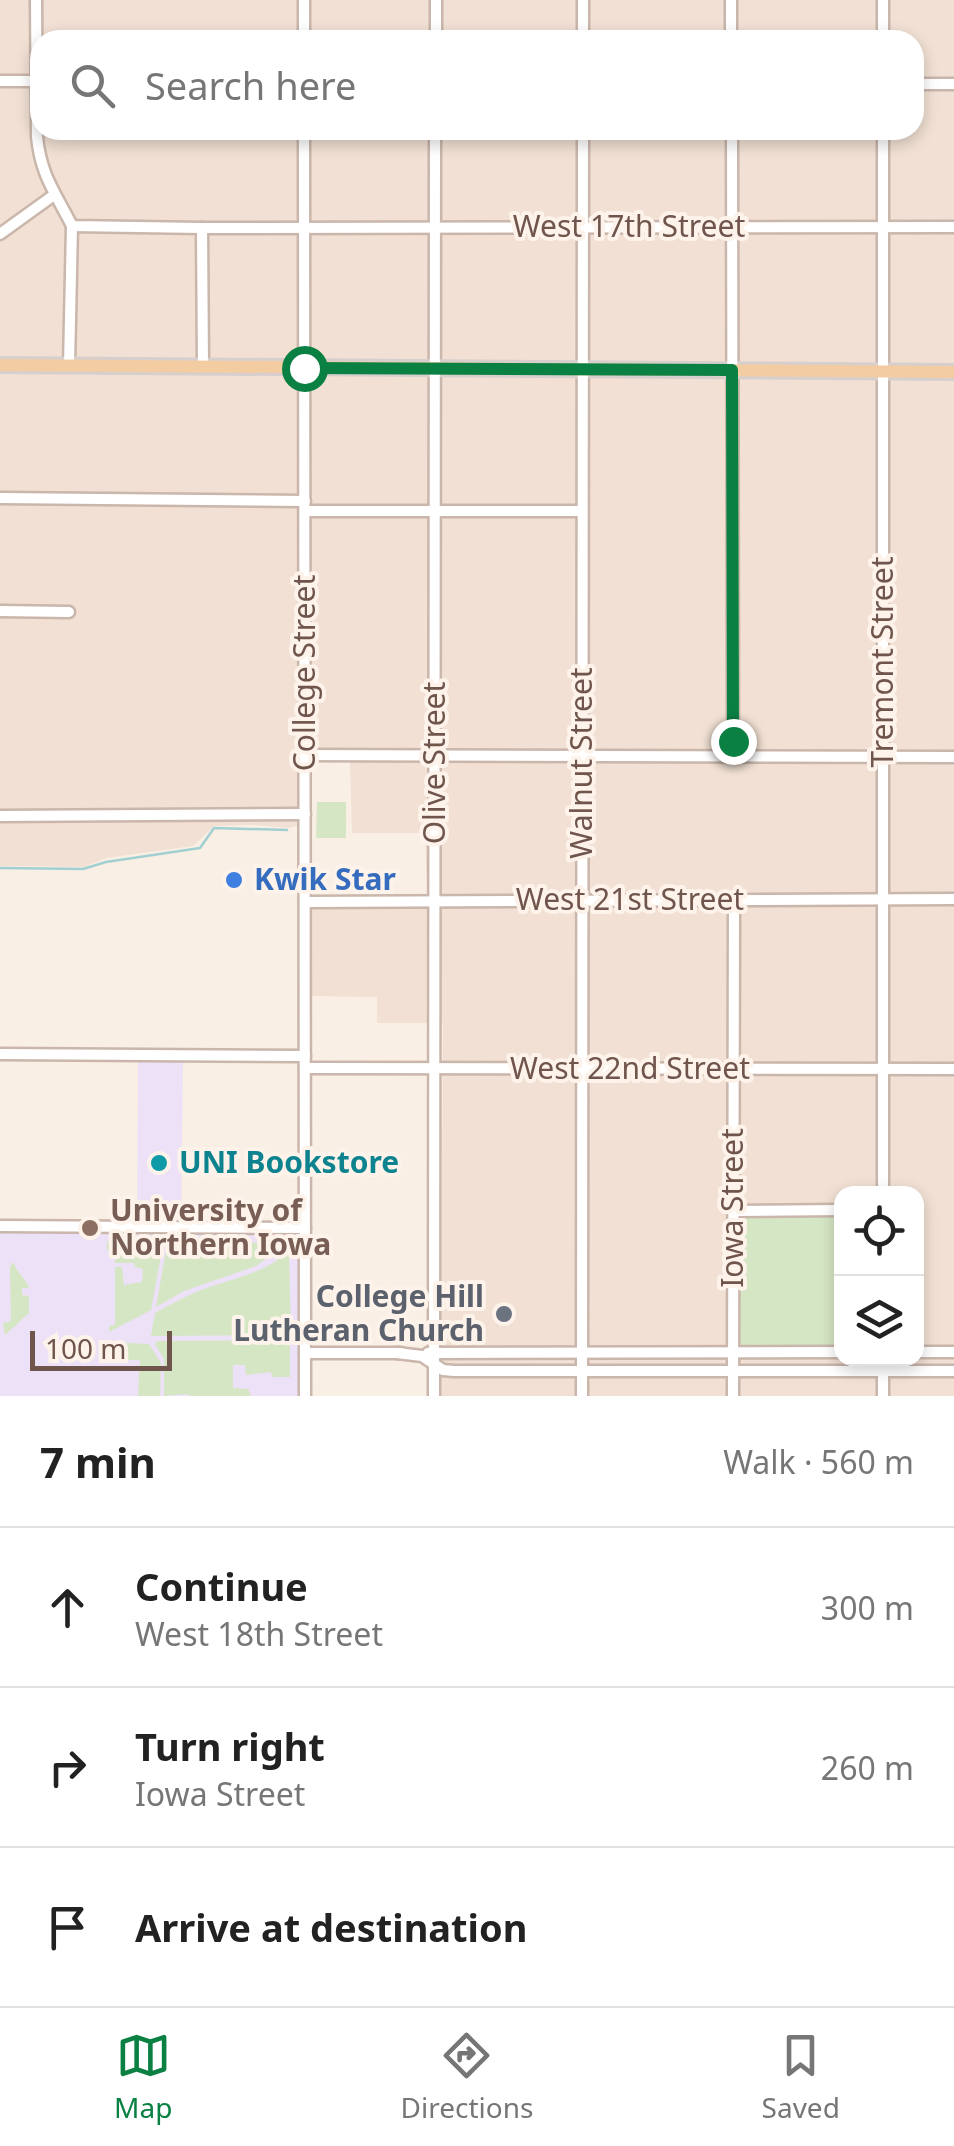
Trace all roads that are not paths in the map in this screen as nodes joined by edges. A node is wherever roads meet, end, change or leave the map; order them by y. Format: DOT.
graph roads {
  1 [pos="36,0"];
  2 [pos="304,0"];
  3 [pos="436,0"];
  4 [pos="583,0"];
  5 [pos="731,0"];
  6 [pos="883,0"];
  7 [pos="37,30"];
  8 [pos="304,30"];
  9 [pos="436,30"];
  10 [pos="583,30"];
  11 [pos="731,30"];
  12 [pos="883,30"];
  13 [pos="0,81"];
  14 [pos="30,81"];
  15 [pos="924,84"];
  16 [pos="954,84"];
  17 [pos="39,140"];
  18 [pos="304,140"];
  19 [pos="436,140"];
  20 [pos="583,140"];
  21 [pos="732,140"];
  22 [pos="883,140"];
  23 [pos="54,195"];
  24 [pos="72,226"];
  25 [pos="304,227"];
  26 [pos="435,227"];
  27 [pos="583,227"];
  28 [pos="732,227"];
  29 [pos="883,227"];
  30 [pos="954,227"];
  31 [pos="202,228"];
  32 [pos="0,234"];
  33 [pos="0,365"];
  34 [pos="69,366"];
  35 [pos="202,367"];
  36 [pos="304,368"];
  37 [pos="435,368"];
  38 [pos="582,369"];
  39 [pos="732,370"];
  40 [pos="883,371"];
  41 [pos="954,372"];
  42 [pos="0,498"];
  43 [pos="305,506"];
  44 [pos="435,511"];
  45 [pos="582,511"];
  46 [pos="0,611"];
  47 [pos="69,612"];
  48 [pos="305,756"];
  49 [pos="435,756"];
  50 [pos="582,756"];
  51 [pos="733,756"];
  52 [pos="883,756"];
  53 [pos="954,757"];
  54 [pos="305,814"];
  55 [pos="0,816"];
  56 [pos="954,898"];
  57 [pos="883,899"];
  58 [pos="582,900"];
  59 [pos="734,900"];
  60 [pos="305,902"];
  61 [pos="434,902"];
  62 [pos="0,1054"];
  63 [pos="305,1062"];
  64 [pos="434,1069"];
  65 [pos="582,1069"];
  66 [pos="734,1069"];
  67 [pos="883,1070"];
  68 [pos="954,1070"];
  69 [pos="883,1186"];
  70 [pos="834,1210"];
  71 [pos="733,1211"];
  72 [pos="0,1226"];
  73 [pos="302,1228"];
  74 [pos="733,1352"];
  75 [pos="834,1352"];
  76 [pos="924,1352"];
  77 [pos="954,1352"];
  78 [pos="305,1353"];
  79 [pos="582,1353"];
  80 [pos="434,1359"];
  81 [pos="861,1366"];
  82 [pos="883,1366"];
  83 [pos="895,1366"];
  84 [pos="582,1371"];
  85 [pos="954,1371"];
  86 [pos="732,1372"];
  87 [pos="306,1396"];
  88 [pos="434,1396"];
  89 [pos="582,1396"];
  90 [pos="733,1396"];
  91 [pos="883,1396"];
  1 -- 7 [label="street"];
  2 -- 8 [label="street"];
  3 -- 9 [label="street"];
  4 -- 10 [label="street"];
  5 -- 11 [label="street"];
  6 -- 12 [label="street"];
  13 -- 14 [label="street"];
  15 -- 16 [label="street"];
  17 -- 23 [label="street"];
  18 -- 25 [label="street, College Street"];
  19 -- 26 [label="street, Olive Street"];
  20 -- 27 [label="street, Walnut Street"];
  21 -- 28 [label="street"];
  22 -- 29 [label="street, Tremont Street"];
  23 -- 24 [label="street"];
  23 -- 32 [label="street"];
  24 -- 31 [label="street, West 17th Street"];
  24 -- 34 [label="street"];
  25 -- 26 [label="street, West 17th Street"];
  25 -- 31 [label="street, West 17th Street"];
  25 -- 36 [label="street, College Street"];
  26 -- 27 [label="street, West 17th Street"];
  26 -- 37 [label="street, Olive Street"];
  27 -- 28 [label="street, West 17th Street"];
  27 -- 38 [label="street, Walnut Street"];
  28 -- 29 [label="street, West 17th Street"];
  28 -- 39 [label="street"];
  29 -- 30 [label="street, West 17th Street"];
  29 -- 40 [label="street, Tremont Street"];
  31 -- 35 [label="street"];
  33 -- 34 [label="main road"];
  34 -- 35 [label="main road"];
  35 -- 36 [label="main road"];
  36 -- 37 [label="main road"];
  36 -- 43 [label="street, College Street"];
  37 -- 38 [label="main road"];
  37 -- 44 [label="street, Olive Street"];
  38 -- 39 [label="main road"];
  38 -- 45 [label="street, Walnut Street"];
  39 -- 40 [label="main road"];
  39 -- 51 [label="street"];
  40 -- 41 [label="main road"];
  40 -- 52 [label="street, Tremont Street"];
  42 -- 43 [label="street"];
  43 -- 44 [label="street"];
  43 -- 48 [label="street, College Street"];
  44 -- 45 [label="street"];
  44 -- 49 [label="street, Olive Street"];
  45 -- 50 [label="street, Walnut Street"];
  46 -- 47 [label="street"];
  48 -- 49 [label="street"];
  48 -- 54 [label="street, College Street"];
  49 -- 50 [label="street"];
  49 -- 61 [label="street, Olive Street"];
  50 -- 51 [label="street"];
  50 -- 58 [label="street, Walnut Street"];
  51 -- 52 [label="street"];
  52 -- 53 [label="street"];
  52 -- 57 [label="street, Tremont Street"];
  54 -- 55 [label="street"];
  54 -- 60 [label="street, College Street"];
  56 -- 57 [label="street, West 21st Street"];
  57 -- 59 [label="street, West 21st Street"];
  57 -- 67 [label="street, Tremont Street"];
  58 -- 59 [label="street, West 21st Street"];
  58 -- 61 [label="street, West 21st Street"];
  58 -- 65 [label="street, Walnut Street"];
  59 -- 66 [label="street, Iowa Street"];
  60 -- 61 [label="street, West 21st Street"];
  60 -- 63 [label="street, College Street"];
  61 -- 64 [label="street, Olive Street"];
  62 -- 63 [label="street, West 22nd Street"];
  63 -- 64 [label="street, West 22nd Street"];
  63 -- 73 [label="street, College Street"];
  64 -- 65 [label="street, West 22nd Street"];
  64 -- 80 [label="street, Olive Street"];
  65 -- 66 [label="street, West 22nd Street"];
  65 -- 79 [label="street, Walnut Street"];
  66 -- 67 [label="street, West 22nd Street"];
  66 -- 71 [label="street, Iowa Street"];
  67 -- 68 [label="street, West 22nd Street"];
  67 -- 69 [label="street, Tremont Street"];
  70 -- 71 [label="street"];
  71 -- 74 [label="street, Iowa Street"];
  72 -- 73 [label="street"];
  73 -- 78 [label="street, College Street"];
  74 -- 75 [label="street"];
  74 -- 79 [label="street"];
  74 -- 86 [label="street, Iowa Street"];
  76 -- 77 [label="street"];
  78 -- 80 [label="street"];
  78 -- 87 [label="street, College Street"];
  79 -- 80 [label="street"];
  79 -- 84 [label="street, Walnut Street"];
  80 -- 84 [label="street"];
  80 -- 88 [label="street, Olive Street"];
  81 -- 86 [label="street"];
  82 -- 91 [label="street"];
  83 -- 85 [label="street"];
  84 -- 86 [label="street"];
  84 -- 89 [label="street, Walnut Street"];
  86 -- 90 [label="street, Iowa Street"];
}
